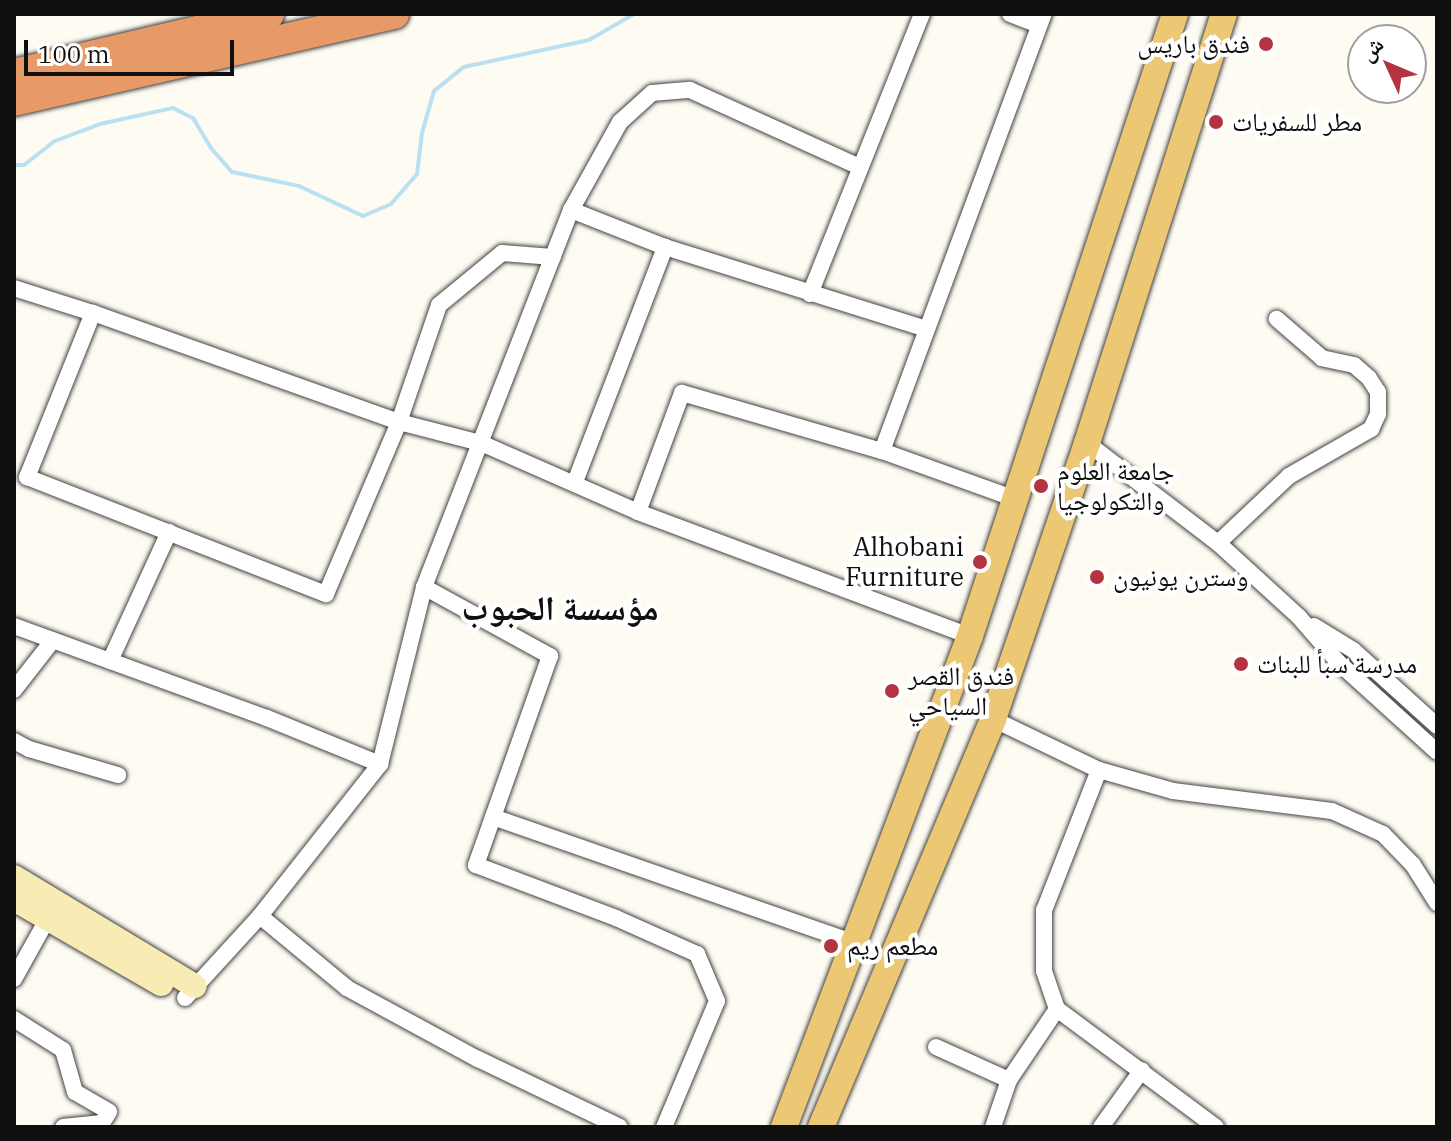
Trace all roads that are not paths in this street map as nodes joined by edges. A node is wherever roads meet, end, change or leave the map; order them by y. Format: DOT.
graph roads {
  1 [pos="269,14"];
  2 [pos="394,14"];
  3 [pos="922,14"];
  4 [pos="1010,14"];
  5 [pos="1175,14"];
  6 [pos="1224,14"];
  7 [pos="1042,19"];
  8 [pos="14,74"];
  9 [pos="14,101"];
  10 [pos="860,167"];
  11 [pos="571,210"];
  12 [pos="665,247"];
  13 [pos="553,257"];
  14 [pos="14,288"];
  15 [pos="810,294"];
  16 [pos="93,313"];
  17 [pos="1277,319"];
  18 [pos="926,329"];
  19 [pos="399,422"];
  20 [pos="481,443"];
  21 [pos="1087,443"];
  22 [pos="882,451"];
  23 [pos="575,482"];
  24 [pos="1018,500"];
  25 [pos="638,512"];
  26 [pos="169,532"];
  27 [pos="1218,543"];
  28 [pos="424,587"];
  29 [pos="1299,617"];
  30 [pos="14,626"];
  31 [pos="970,636"];
  32 [pos="53,640"];
  33 [pos="110,661"];
  34 [pos="14,690"];
  35 [pos="993,719"];
  36 [pos="1435,721"];
  37 [pos="14,741"];
  38 [pos="1437,752"];
  39 [pos="928,755"];
  40 [pos="380,764"];
  41 [pos="1099,770"];
  42 [pos="972,772"];
  43 [pos="118,775"];
  44 [pos="493,817"];
  45 [pos="14,877"];
  46 [pos="14,899"];
  47 [pos="1437,903"];
  48 [pos="260,916"];
  49 [pos="48,918"];
  50 [pos="852,942"];
  51 [pos="14,979"];
  52 [pos="190,992"];
  53 [pos="1057,1009"];
  54 [pos="14,1019"];
  55 [pos="936,1047"];
  56 [pos="1142,1070"];
  57 [pos="1009,1080"];
  58 [pos="63,1127"];
  59 [pos="620,1127"];
  60 [pos="664,1127"];
  61 [pos="784,1127"];
  62 [pos="821,1127"];
  63 [pos="993,1127"];
  64 [pos="1101,1127"];
  65 [pos="1216,1127"];
  1 -- 8 [label="highway"];
  2 -- 9 [label="highway"];
  3 -- 10 [label="street"];
  4 -- 7 [label="street"];
  5 -- 24 [label="main road"];
  6 -- 21 [label="main road"];
  7 -- 18 [label="street"];
  10 -- 11 [label="street"];
  10 -- 15 [label="street"];
  11 -- 12 [label="street"];
  11 -- 13 [label="street"];
  12 -- 15 [label="street"];
  12 -- 23 [label="street"];
  13 -- 19 [label="street"];
  13 -- 20 [label="street"];
  14 -- 16 [label="street"];
  15 -- 18 [label="street"];
  16 -- 19 [label="street"];
  16 -- 26 [label="street"];
  17 -- 27 [label="street"];
  18 -- 22 [label="street"];
  19 -- 20 [label="street"];
  19 -- 26 [label="street"];
  20 -- 23 [label="street"];
  20 -- 28 [label="street"];
  21 -- 27 [label="street"];
  21 -- 35 [label="main road"];
  22 -- 24 [label="street"];
  22 -- 25 [label="street"];
  23 -- 25 [label="street"];
  24 -- 31 [label="main road"];
  25 -- 31 [label="street"];
  26 -- 33 [label="street"];
  27 -- 29 [label="street"];
  28 -- 40 [label="street"];
  28 -- 44 [label="street"];
  29 -- 36 [label="street"];
  29 -- 38 [label="street"];
  30 -- 32 [label="street"];
  31 -- 39 [label="main road"];
  32 -- 33 [label="street"];
  32 -- 34 [label="street"];
  33 -- 40 [label="street"];
  35 -- 41 [label="street"];
  35 -- 42 [label="main road"];
  37 -- 43 [label="street"];
  39 -- 42 [label="main road"];
  39 -- 50 [label="main road"];
  40 -- 48 [label="street"];
  41 -- 47 [label="street"];
  41 -- 53 [label="street"];
  42 -- 62 [label="main road"];
  44 -- 50 [label="street"];
  44 -- 60 [label="street"];
  45 -- 52 [label="main road"];
  46 -- 49 [label="main road"];
  48 -- 52 [label="street"];
  48 -- 59 [label="street"];
  49 -- 51 [label="street"];
  49 -- 52 [label="main road"];
  50 -- 61 [label="main road"];
  53 -- 56 [label="street"];
  53 -- 57 [label="street"];
  54 -- 58 [label="street"];
  55 -- 57 [label="street"];
  56 -- 64 [label="street"];
  56 -- 65 [label="street"];
  57 -- 63 [label="street"];
}
